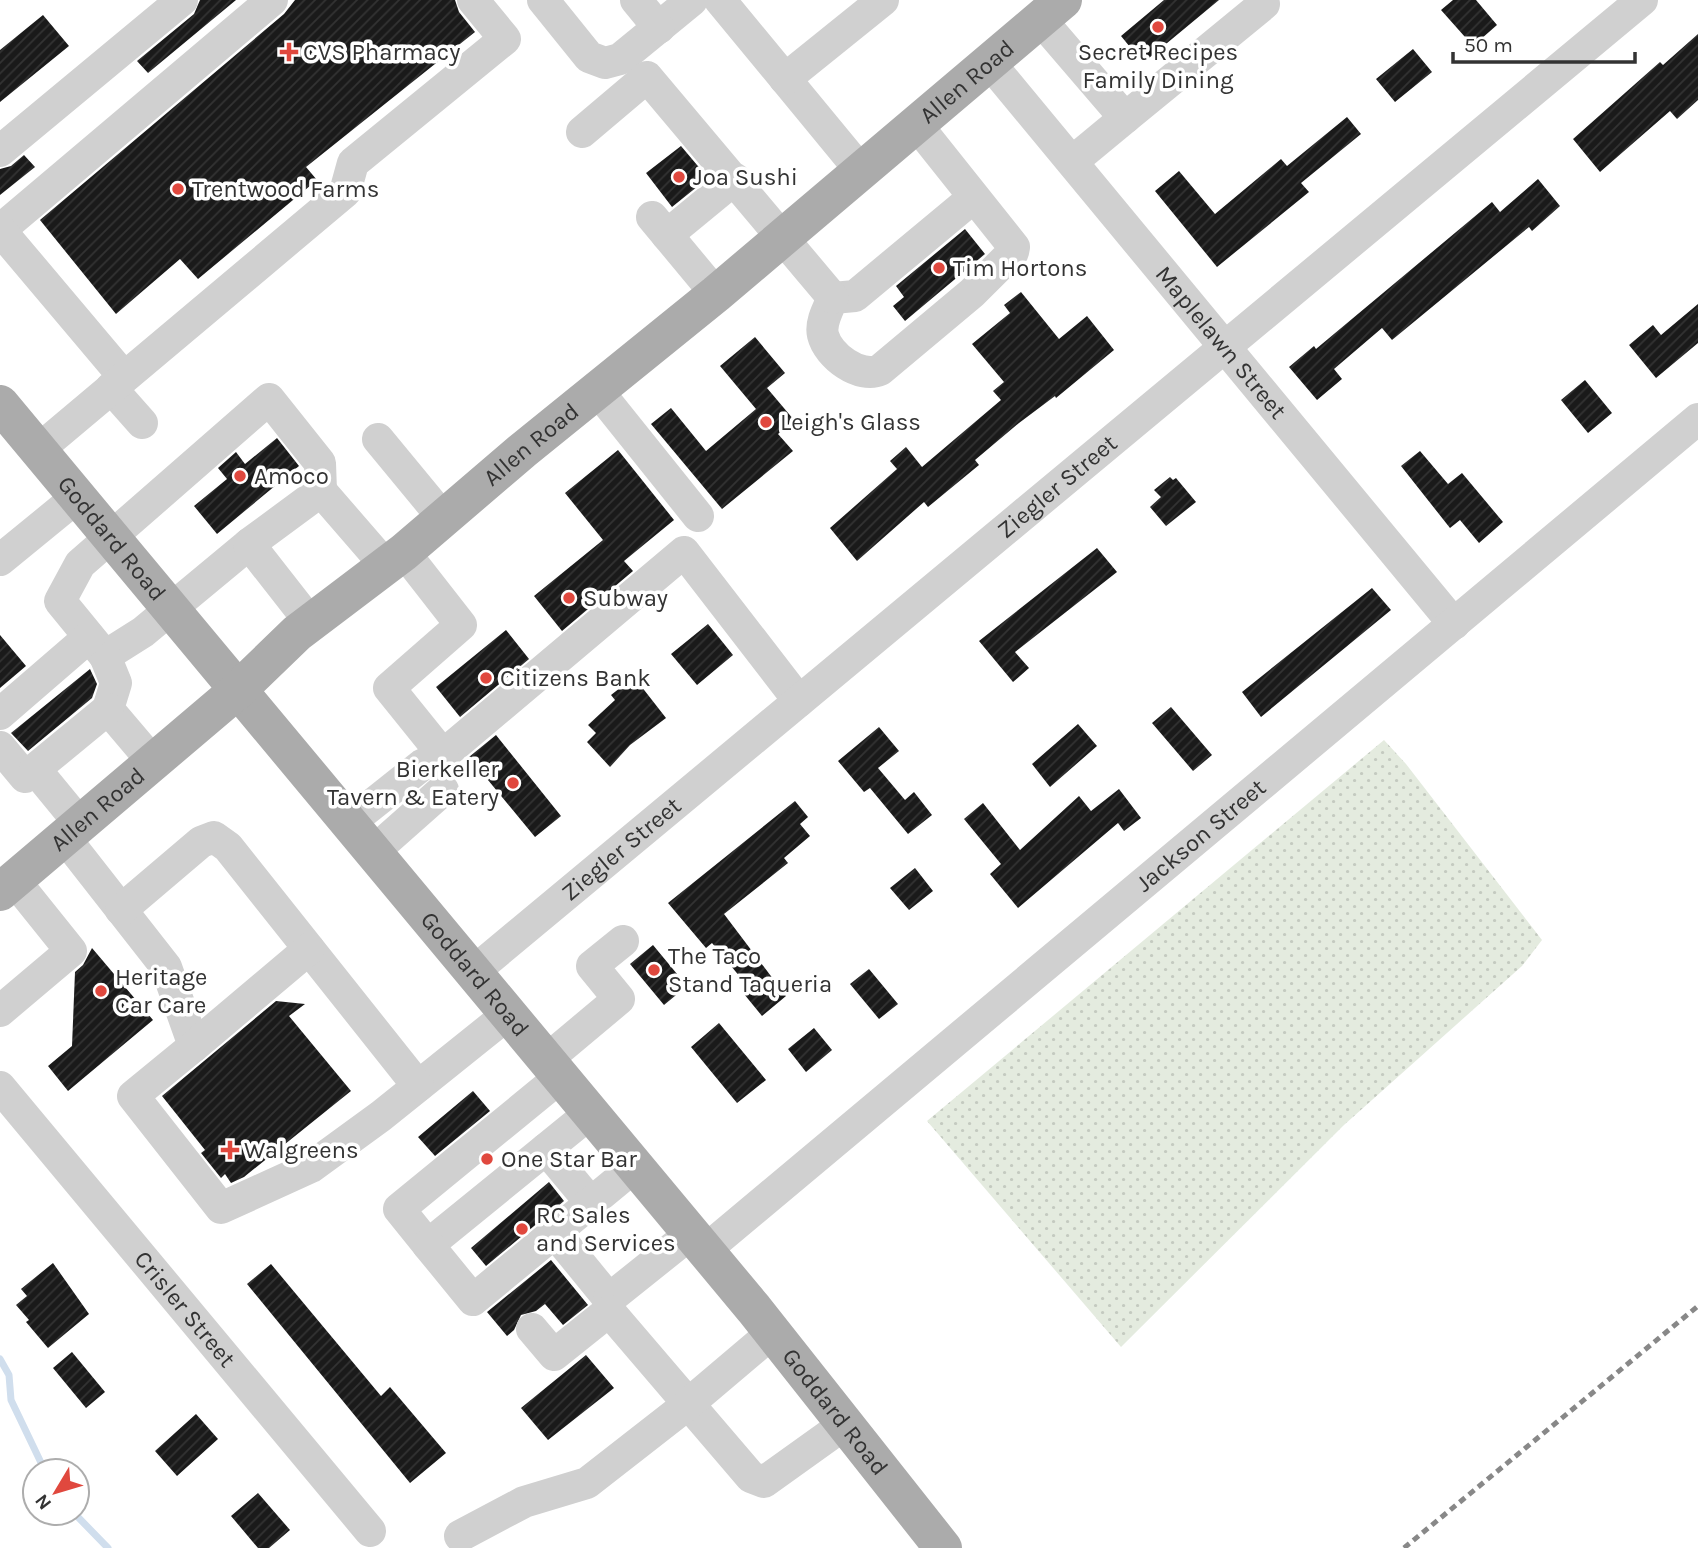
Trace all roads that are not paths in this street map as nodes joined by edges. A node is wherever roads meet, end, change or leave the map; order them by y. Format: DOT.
graph roads {
  1 [pos="182,0"];
  2 [pos="272,0"];
  3 [pos="473,0"];
  4 [pos="543,0"];
  5 [pos="636,0"];
  6 [pos="692,0"];
  7 [pos="720,0"];
  8 [pos="883,0"];
  9 [pos="1261,0"];
  10 [pos="1642,0"];
  11 [pos="1044,9"];
  12 [pos="659,28"];
  13 [pos="989,62"];
  14 [pos="785,79"];
  15 [pos="1125,118"];
  16 [pos="916,124"];
  17 [pos="582,132"];
  18 [pos="0,150"];
  19 [pos="1073,161"];
  20 [pos="861,171"];
  21 [pos="735,179"];
  22 [pos="974,197"];
  23 [pos="0,230"];
  24 [pos="784,236"];
  25 [pos="716,294"];
  26 [pos="844,297"];
  27 [pos="1226,346"];
  28 [pos="118,383"];
  29 [pos="597,390"];
  30 [pos="0,404"];
  31 [pos="1698,419"];
  32 [pos="142,423"];
  33 [pos="378,439"];
  34 [pos="38,450"];
  35 [pos="321,491"];
  36 [pos="77,497"];
  37 [pos="698,516"];
  38 [pos="444,519"];
  39 [pos="110,537"];
  40 [pos="248,544"];
  41 [pos="395,559"];
  42 [pos="0,560"];
  43 [pos="170,608"];
  44 [pos="310,622"];
  45 [pos="1454,624"];
  46 [pos="97,646"];
  47 [pos="237,690"];
  48 [pos="799,701"];
  49 [pos="108,709"];
  50 [pos="0,714"];
  51 [pos="0,747"];
  52 [pos="443,755"];
  53 [pos="153,762"];
  54 [pos="34,769"];
  55 [pos="443,790"];
  56 [pos="349,823"];
  57 [pos="73,831"];
  58 [pos="373,852"];
  59 [pos="7,886"];
  60 [pos="121,910"];
  61 [pos="623,941"];
  62 [pos="309,949"];
  63 [pos="472,973"];
  64 [pos="0,1011"];
  65 [pos="507,1015"];
  66 [pos="194,1046"];
  67 [pos="552,1070"];
  68 [pos="418,1086"];
  69 [pos="0,1087"];
  70 [pos="589,1114"];
  71 [pos="546,1149"];
  72 [pos="633,1168"];
  73 [pos="591,1203"];
  74 [pos="555,1233"];
  75 [pos="696,1244"];
  76 [pos="428,1245"];
  77 [pos="609,1305"];
  78 [pos="532,1329"];
  79 [pos="772,1333"];
  80 [pos="687,1405"];
  81 [pos="845,1424"];
  82 [pos="370,1531"];
  83 [pos="460,1536"];
  84 [pos="943,1548"];
  1 -- 18 [label="street"];
  2 -- 23 [label="street"];
  3 -- 28 [label="street"];
  4 -- 12 [label="street"];
  5 -- 12 [label="street"];
  6 -- 12 [label="street"];
  7 -- 14 [label="street"];
  8 -- 14 [label="street"];
  9 -- 15 [label="street"];
  10 -- 27 [label="street, Ziegler Street"];
  11 -- 13 [label="main road, Allen Road"];
  11 -- 15 [label="street"];
  13 -- 16 [label="main road, Allen Road"];
  13 -- 19 [label="street, Maplelawn Street"];
  14 -- 20 [label="street"];
  15 -- 19 [label="street"];
  16 -- 20 [label="main road, Allen Road"];
  16 -- 22 [label="street"];
  17 -- 21 [label="street"];
  19 -- 27 [label="street, Maplelawn Street"];
  20 -- 24 [label="main road, Allen Road"];
  21 -- 24 [label="street"];
  21 -- 25 [label="street"];
  22 -- 26 [label="street"];
  22 -- 26 [label="street"];
  23 -- 28 [label="street"];
  24 -- 25 [label="main road, Allen Road"];
  24 -- 26 [label="street"];
  25 -- 29 [label="main road, Allen Road"];
  27 -- 45 [label="street, Maplelawn Street"];
  27 -- 48 [label="street, Ziegler Street"];
  28 -- 32 [label="street"];
  28 -- 34 [label="street"];
  29 -- 37 [label="street"];
  29 -- 38 [label="main road, Allen Road"];
  30 -- 34 [label="main road, Goddard Road"];
  31 -- 45 [label="street, Jackson Street"];
  33 -- 38 [label="street"];
  34 -- 36 [label="main road, Goddard Road"];
  35 -- 39 [label="street"];
  35 -- 40 [label="street"];
  35 -- 41 [label="street"];
  36 -- 39 [label="main road, Goddard Road"];
  36 -- 42 [label="street"];
  38 -- 41 [label="main road, Allen Road"];
  39 -- 43 [label="main road, Goddard Road"];
  39 -- 46 [label="street"];
  40 -- 43 [label="street"];
  40 -- 44 [label="street"];
  41 -- 44 [label="main road, Allen Road"];
  41 -- 52 [label="street"];
  43 -- 46 [label="street"];
  43 -- 47 [label="main road, Goddard Road"];
  44 -- 47 [label="main road, Allen Road"];
  45 -- 75 [label="street, Jackson Street"];
  46 -- 49 [label="street"];
  46 -- 50 [label="street"];
  47 -- 53 [label="main road, Allen Road"];
  47 -- 56 [label="main road, Goddard Road"];
  48 -- 52 [label="street"];
  48 -- 63 [label="street, Ziegler Street"];
  49 -- 53 [label="street"];
  49 -- 54 [label="street"];
  51 -- 54 [label="street"];
  52 -- 56 [label="street"];
  53 -- 57 [label="main road, Allen Road"];
  54 -- 57 [label="street"];
  55 -- 58 [label="street"];
  56 -- 58 [label="main road, Goddard Road"];
  57 -- 59 [label="main road, Allen Road"];
  57 -- 60 [label="street"];
  58 -- 63 [label="main road, Goddard Road"];
  59 -- 64 [label="street"];
  60 -- 62 [label="street"];
  60 -- 66 [label="street"];
  61 -- 67 [label="street"];
  62 -- 66 [label="street"];
  62 -- 68 [label="street"];
  63 -- 65 [label="main road, Goddard Road"];
  65 -- 67 [label="main road, Goddard Road"];
  65 -- 68 [label="street"];
  66 -- 68 [label="street"];
  67 -- 70 [label="main road, Goddard Road"];
  67 -- 76 [label="street"];
  69 -- 82 [label="street, Crisler Street"];
  70 -- 71 [label="street"];
  70 -- 72 [label="main road, Goddard Road"];
  71 -- 73 [label="street"];
  71 -- 76 [label="street"];
  72 -- 73 [label="street"];
  72 -- 75 [label="main road, Goddard Road"];
  73 -- 74 [label="street"];
  74 -- 76 [label="street"];
  74 -- 77 [label="street"];
  75 -- 77 [label="street, Jackson Street"];
  75 -- 79 [label="main road, Goddard Road"];
  77 -- 78 [label="street, Jackson Street"];
  77 -- 80 [label="street"];
  79 -- 80 [label="street"];
  79 -- 81 [label="main road, Goddard Road"];
  80 -- 81 [label="street"];
  80 -- 83 [label="street"];
  81 -- 84 [label="main road, Goddard Road"];
}
